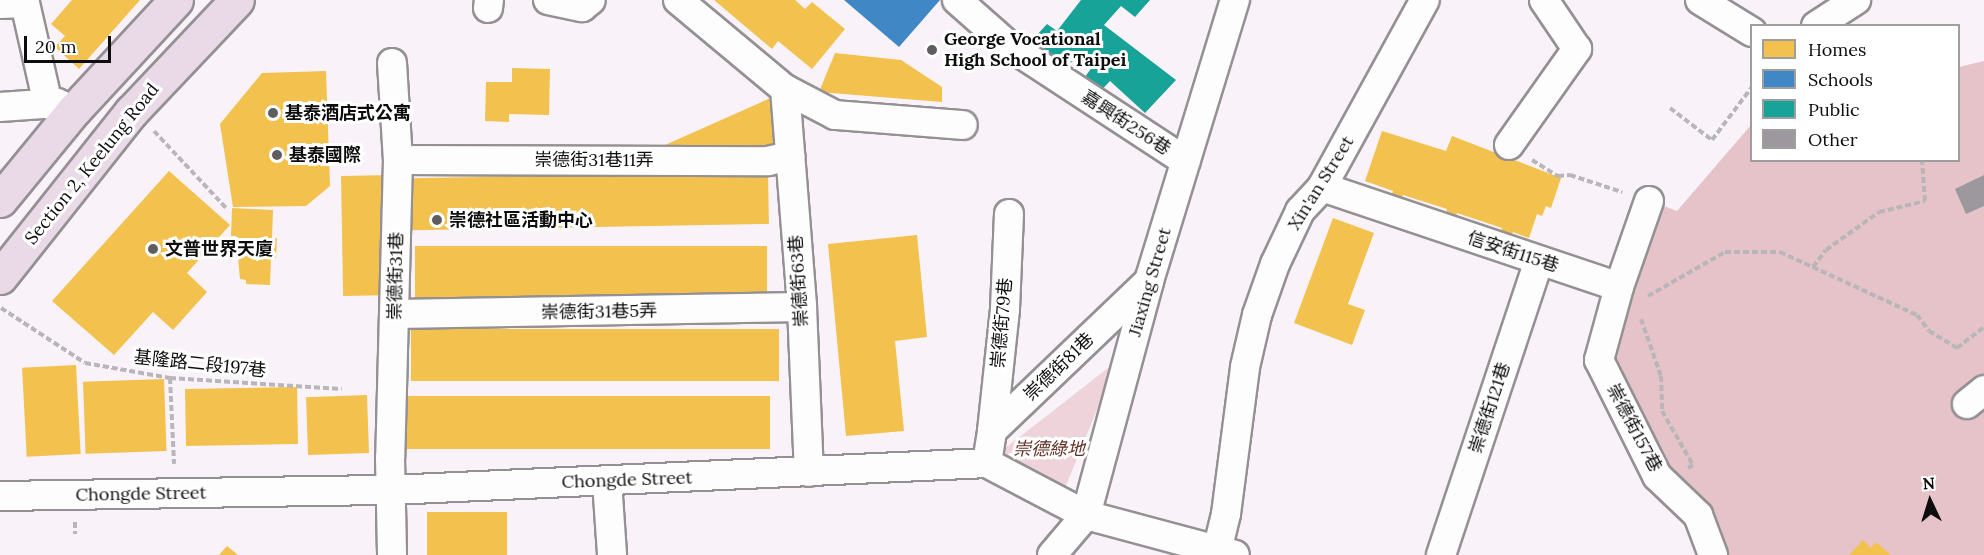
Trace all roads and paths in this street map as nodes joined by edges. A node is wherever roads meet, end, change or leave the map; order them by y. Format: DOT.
graph roads {
  1 [pos="176,0"];
  2 [pos="237,0"];
  3 [pos="548,0"];
  4 [pos="591,0"];
  5 [pos="678,0"];
  6 [pos="957,0"];
  7 [pos="1235,0"];
  8 [pos="1425,0"];
  9 [pos="1544,0"];
  10 [pos="1700,0"];
  11 [pos="1856,0"];
  12 [pos="0,4"];
  13 [pos="1819,24"];
  14 [pos="1750,31"];
  15 [pos="392,63"];
  16 [pos="785,89"];
  17 [pos="1750,90"];
  18 [pos="0,107"];
  19 [pos="61,107"];
  20 [pos="1670,108"];
  21 [pos="131,112"];
  22 [pos="963,125"];
  23 [pos="1509,145"];
  24 [pos="790,156"];
  25 [pos="398,160"];
  26 [pos="1185,161"];
  27 [pos="1922,162"];
  28 [pos="1322,187"];
  29 [pos="0,200"];
  30 [pos="1648,201"];
  31 [pos="226,207"];
  32 [pos="1008,214"];
  33 [pos="1539,261"];
  34 [pos="1813,267"];
  35 [pos="0,277"];
  36 [pos="1149,280"];
  37 [pos="1619,287"];
  38 [pos="1644,303"];
  39 [pos="802,307"];
  40 [pos="0,308"];
  41 [pos="1639,311"];
  42 [pos="396,314"];
  43 [pos="1984,327"];
  44 [pos="170,378"];
  45 [pos="342,389"];
  46 [pos="993,431"];
  47 [pos="987,463"];
  48 [pos="809,472"];
  49 [pos="607,481"];
  50 [pos="1665,483"];
  51 [pos="391,490"];
  52 [pos="175,493"];
  53 [pos="0,496"];
  54 [pos="1086,515"];
  55 [pos="1223,554"];
  56 [pos="392,555"];
  57 [pos="612,555"];
  58 [pos="1052,555"];
  59 [pos="1441,555"];
  60 [pos="1713,555"];
  1 -- 19 [label="main road"];
  2 -- 21 [label="main road, Section 2, Keelung Road"];
  3 -- 4 [label="street"];
  5 -- 16 [label="street"];
  6 -- 26 [label="street, 嘉興街256巷"];
  7 -- 26 [label="street, Jiaxing Street"];
  8 -- 28 [label="street, Xin'an Street"];
  9 -- 23 [label="street"];
  10 -- 14 [label="street"];
  11 -- 13 [label="street"];
  12 -- 19 [label="street"];
  15 -- 25 [label="street, 崇德街31巷"];
  16 -- 22 [label="street"];
  16 -- 24 [label="street, 崇德街63巷"];
  17 -- 20 [label="path"];
  18 -- 19 [label="street"];
  19 -- 29 [label="main road"];
  21 -- 31 [label="path"];
  21 -- 35 [label="main road, Section 2, Keelung Road"];
  23 -- 30 [label="path"];
  24 -- 25 [label="street, 崇德街31巷11弄"];
  24 -- 39 [label="street, 崇德街63巷"];
  25 -- 42 [label="street, 崇德街31巷"];
  26 -- 36 [label="street, Jiaxing Street"];
  27 -- 34 [label="path"];
  28 -- 33 [label="street, 信安街115巷"];
  28 -- 55 [label="street, Xin'an Street"];
  30 -- 37 [label="street"];
  32 -- 46 [label="street, 崇德街79巷"];
  33 -- 37 [label="street, 信安街115巷"];
  33 -- 59 [label="street, 崇德街121巷"];
  34 -- 38 [label="path"];
  34 -- 43 [label="path"];
  36 -- 46 [label="street, 崇德街81巷"];
  36 -- 54 [label="street, Jiaxing Street"];
  37 -- 50 [label="street, 崇德街157巷"];
  39 -- 42 [label="street, 崇德街31巷5弄"];
  39 -- 48 [label="street, 崇德街63巷"];
  40 -- 44 [label="path, 基隆路二段197巷"];
  41 -- 50 [label="path"];
  42 -- 51 [label="street, 崇德街31巷"];
  44 -- 45 [label="path, 基隆路二段197巷"];
  44 -- 52 [label="path"];
  46 -- 47 [label="street"];
  47 -- 48 [label="street, Chongde Street"];
  47 -- 54 [label="street"];
  48 -- 49 [label="street, Chongde Street"];
  49 -- 51 [label="street, Chongde Street"];
  49 -- 57 [label="street"];
  50 -- 60 [label="street, 崇德街157巷"];
  51 -- 52 [label="street, Chongde Street"];
  51 -- 56 [label="street, 崇德街31巷"];
  52 -- 53 [label="street, Chongde Street"];
  54 -- 55 [label="street"];
  54 -- 58 [label="street, Jiaxing Street"];
}
